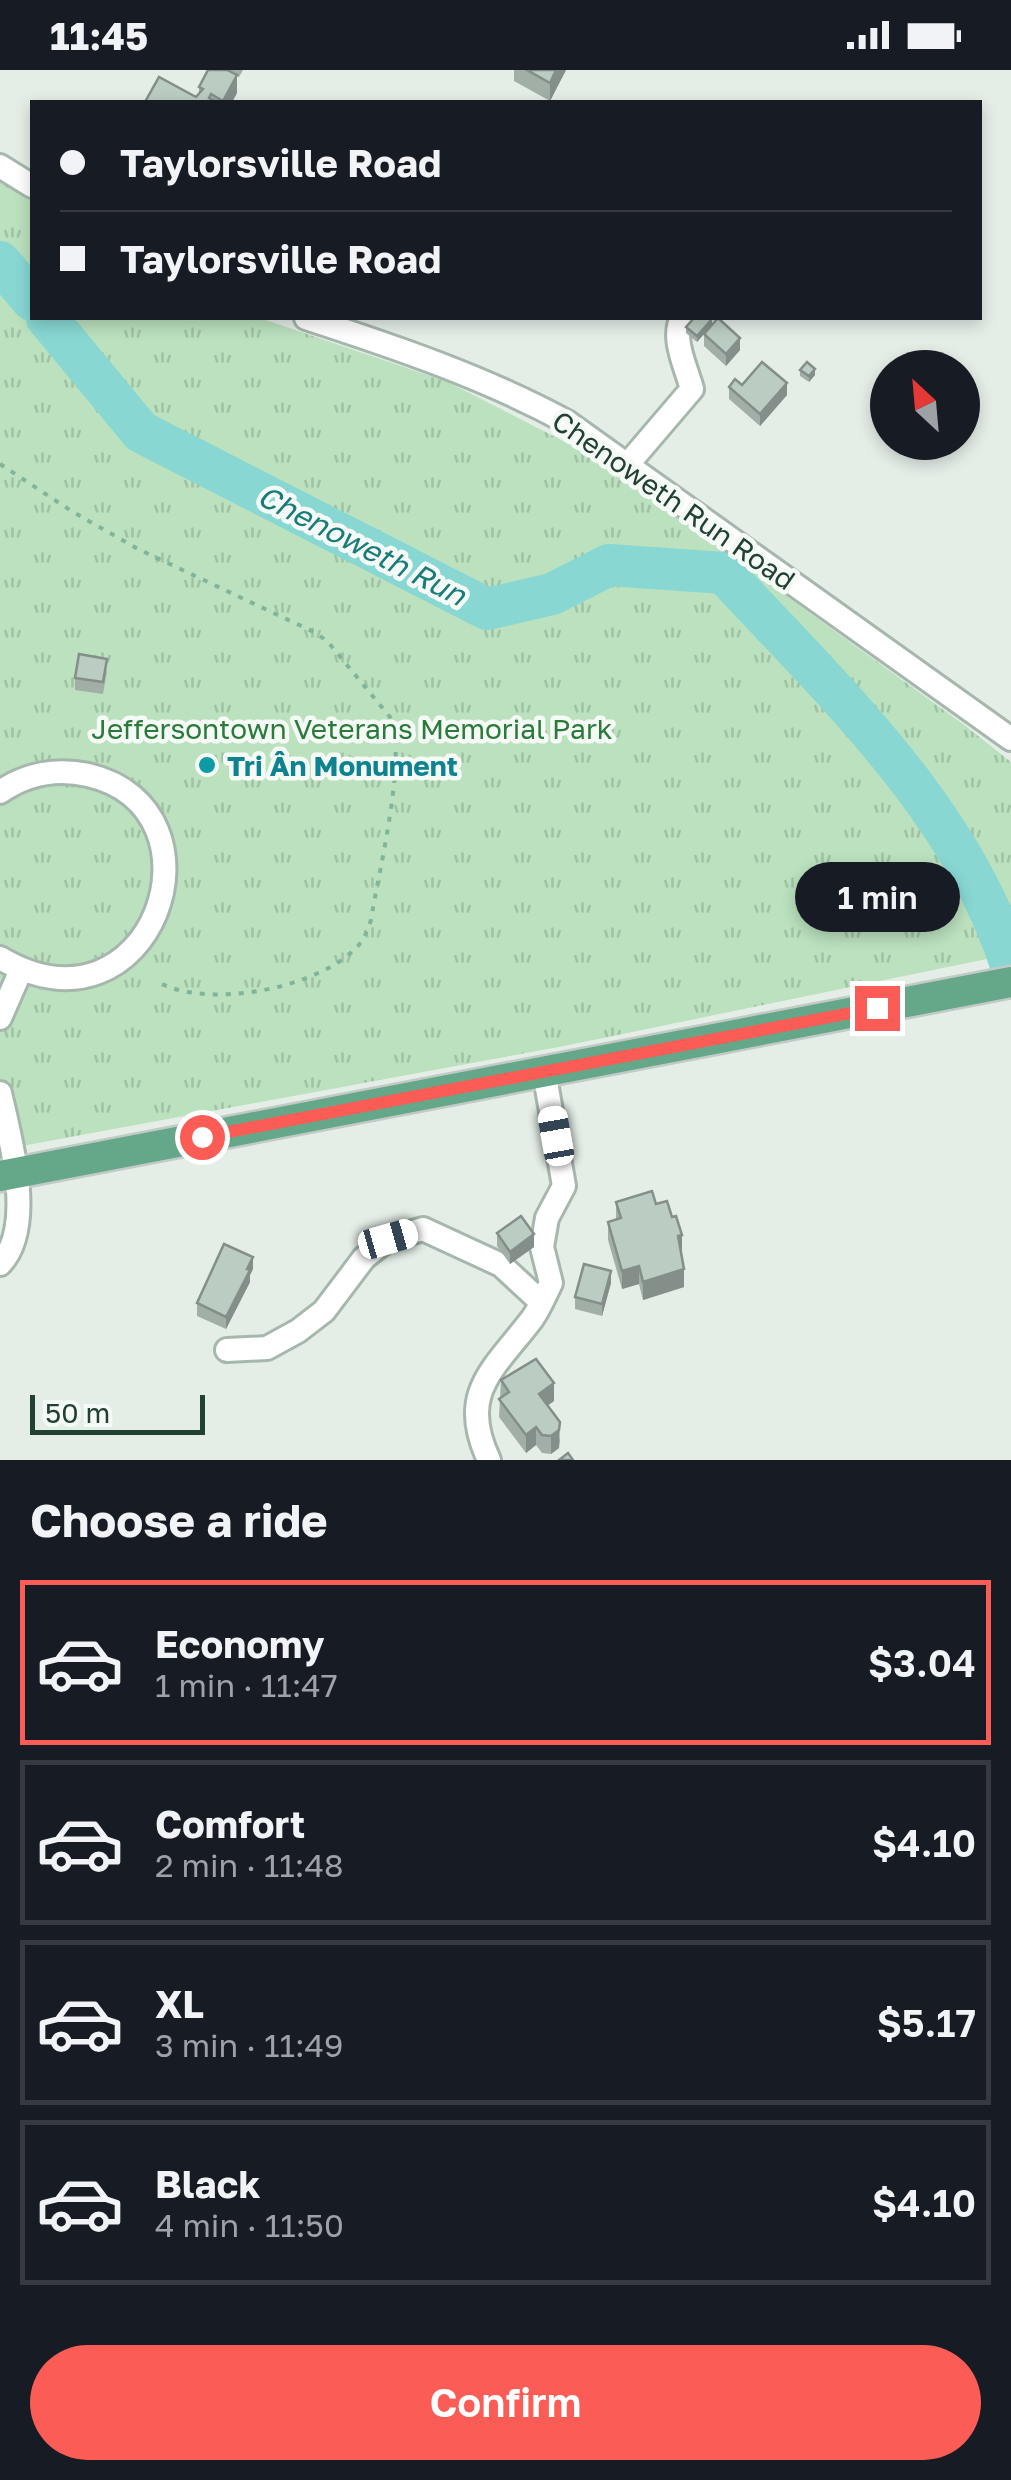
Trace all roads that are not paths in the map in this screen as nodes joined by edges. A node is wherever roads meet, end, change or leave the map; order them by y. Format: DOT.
graph roads {
  1 [pos="0,166"];
  2 [pos="30,185"];
  3 [pos="312,320"];
  4 [pos="680,320"];
  5 [pos="628,464"];
  6 [pos="1011,739"];
  7 [pos="3,785"];
  8 [pos="10,964"];
  9 [pos="996,985"];
  10 [pos="0,1018"];
  11 [pos="544,1071"];
  12 [pos="0,1093"];
  13 [pos="9,1174"];
  14 [pos="0,1264"];
  15 [pos="541,1302"];
  16 [pos="227,1350"];
  17 [pos="489,1460"];
  1 -- 2 [label="street"];
  3 -- 5 [label="street, Chenoweth Run Road"];
  4 -- 5 [label="street"];
  5 -- 6 [label="street, Chenoweth Run Road"];
  7 -- 8 [label="street"];
  8 -- 10 [label="street"];
  9 -- 11 [label="main road"];
  11 -- 13 [label="main road"];
  11 -- 15 [label="street"];
  12 -- 13 [label="street"];
  13 -- 14 [label="street"];
  15 -- 16 [label="street"];
  15 -- 17 [label="street"];
}
